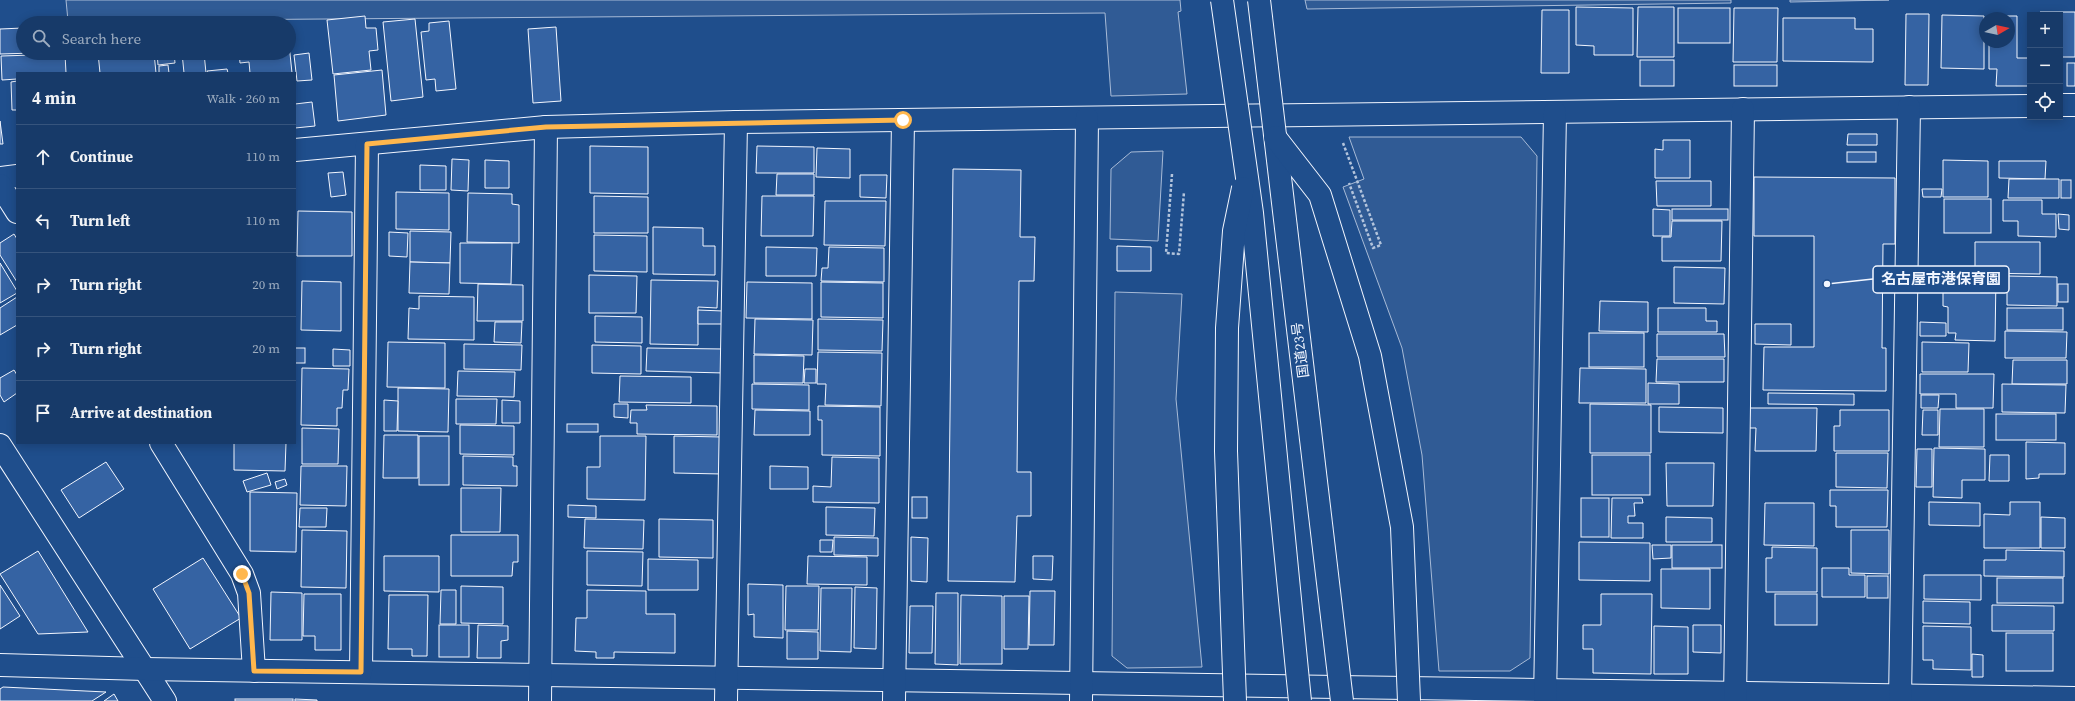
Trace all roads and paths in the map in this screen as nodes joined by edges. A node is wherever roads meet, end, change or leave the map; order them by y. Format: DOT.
graph roads {
  1 [pos="1222,0"];
  2 [pos="1259,0"];
  3 [pos="2063,105"];
  4 [pos="2075,105"];
  5 [pos="2027,106"];
  6 [pos="1909,107"];
  7 [pos="1743,109"];
  8 [pos="1555,112"];
  9 [pos="1087,118"];
  10 [pos="903,120"];
  11 [pos="736,122"];
  12 [pos="546,127"];
  13 [pos="1275,137"];
  14 [pos="1342,139"];
  15 [pos="367,144"];
  16 [pos="296,150"];
  17 [pos="1246,171"];
  18 [pos="1172,174"];
  19 [pos="16,176"];
  20 [pos="0,178"];
  21 [pos="1349,183"];
  22 [pos="0,185"];
  23 [pos="1184,192"];
  24 [pos="16,210"];
  25 [pos="162,444"];
  26 [pos="0,445"];
  27 [pos="0,665"];
  28 [pos="145,669"];
  29 [pos="254,671"];
  30 [pos="361,672"];
  31 [pos="540,675"];
  32 [pos="726,678"];
  33 [pos="894,691"];
  34 [pos="1081,692"];
  35 [pos="1545,696"];
  36 [pos="1735,697"];
  37 [pos="1900,698"];
  38 [pos="2075,698"];
  39 [pos="165,701"];
  40 [pos="540,701"];
  41 [pos="726,701"];
  42 [pos="1235,701"];
  43 [pos="1300,701"];
  44 [pos="1342,701"];
  45 [pos="1409,701"];
  1 -- 17 [label="main road, bridge"];
  2 -- 13 [label="main road, 国道23号, bridge"];
  3 -- 4 [label="main road"];
  5 -- 6 [label="main road"];
  6 -- 7 [label="main road"];
  6 -- 37 [label="main road"];
  7 -- 8 [label="main road"];
  7 -- 36 [label="main road"];
  8 -- 9 [label="main road"];
  8 -- 35 [label="main road"];
  9 -- 10 [label="main road"];
  9 -- 34 [label="main road"];
  10 -- 11 [label="main road"];
  10 -- 33 [label="main road"];
  11 -- 12 [label="main road"];
  11 -- 32 [label="main road"];
  12 -- 15 [label="main road"];
  12 -- 31 [label="main road"];
  13 -- 44 [label="main road, 国道23号, bridge"];
  13 -- 45 [label="main road, bridge"];
  14 -- 21 [label="path"];
  15 -- 16 [label="main road"];
  15 -- 30 [label="main road"];
  17 -- 42 [label="main road, bridge"];
  17 -- 43 [label="main road, bridge"];
  18 -- 23 [label="path"];
  19 -- 20 [label="main road"];
  22 -- 24 [label="main road"];
  25 -- 29 [label="main road"];
  26 -- 28 [label="main road"];
  27 -- 28 [label="main road"];
  28 -- 29 [label="main road"];
  28 -- 39 [label="main road"];
  29 -- 30 [label="main road"];
  30 -- 31 [label="main road"];
  31 -- 32 [label="main road"];
  31 -- 40 [label="main road"];
  32 -- 33 [label="main road"];
  32 -- 41 [label="main road"];
  33 -- 34 [label="main road"];
  34 -- 35 [label="main road"];
  35 -- 36 [label="main road"];
  36 -- 37 [label="main road"];
  37 -- 38 [label="main road"];
}
